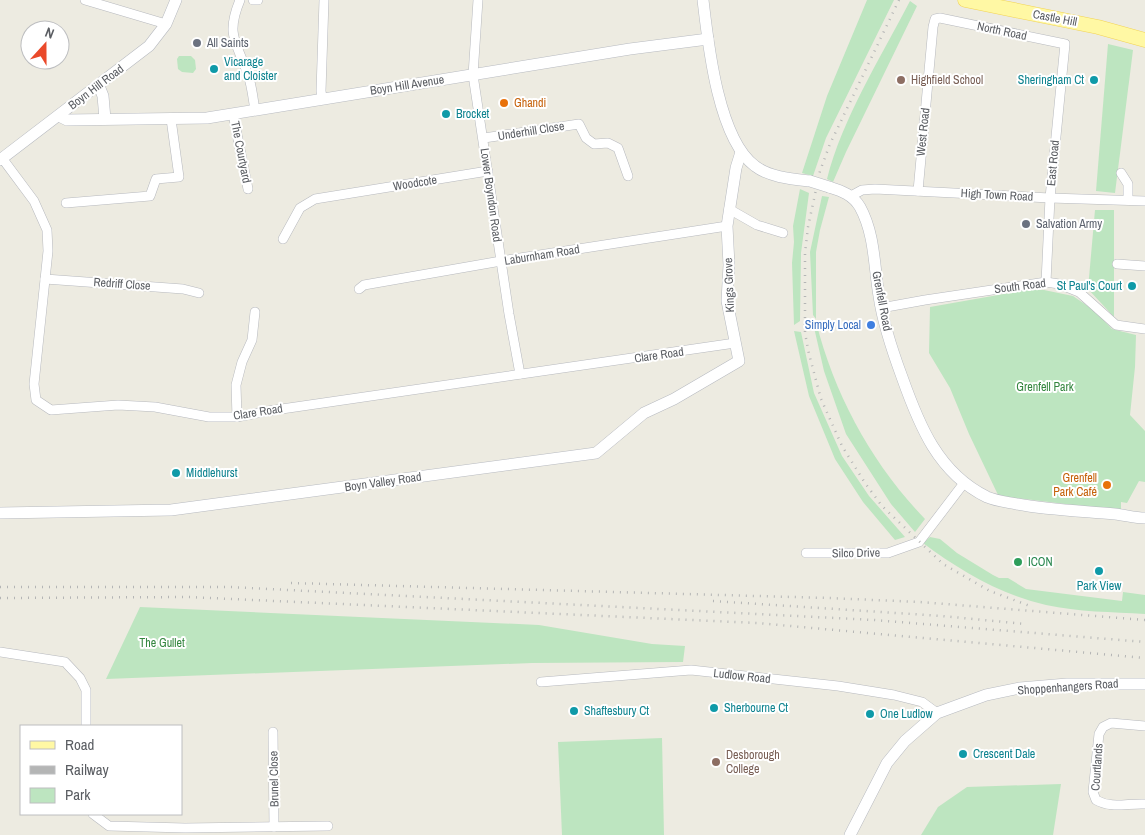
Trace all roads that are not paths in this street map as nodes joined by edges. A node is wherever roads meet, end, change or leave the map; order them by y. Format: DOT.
graph roads {
  1 [pos="85,0"];
  2 [pos="176,0"];
  3 [pos="240,0"];
  4 [pos="253,0"];
  5 [pos="258,0"];
  6 [pos="324,0"];
  7 [pos="478,0"];
  8 [pos="703,0"];
  9 [pos="965,0"];
  10 [pos="940,18"];
  11 [pos="166,24"];
  12 [pos="708,40"];
  13 [pos="1145,40"];
  14 [pos="1065,44"];
  15 [pos="473,75"];
  16 [pos="99,86"];
  17 [pos="322,98"];
  18 [pos="256,110"];
  19 [pos="233,114"];
  20 [pos="59,116"];
  21 [pos="105,119"];
  22 [pos="171,119"];
  23 [pos="484,138"];
  24 [pos="741,152"];
  25 [pos="1,159"];
  26 [pos="488,171"];
  27 [pos="1121,173"];
  28 [pos="628,176"];
  29 [pos="248,189"];
  30 [pos="918,191"];
  31 [pos="851,196"];
  32 [pos="1050,198"];
  33 [pos="1128,200"];
  34 [pos="1145,201"];
  35 [pos="66,203"];
  36 [pos="729,209"];
  37 [pos="727,226"];
  38 [pos="783,233"];
  39 [pos="283,239"];
  40 [pos="501,261"];
  41 [pos="1117,264"];
  42 [pos="1145,266"];
  43 [pos="45,279"];
  44 [pos="1046,282"];
  45 [pos="358,289"];
  46 [pos="199,293"];
  47 [pos="881,308"];
  48 [pos="255,312"];
  49 [pos="1145,329"];
  50 [pos="735,343"];
  51 [pos="739,361"];
  52 [pos="520,374"];
  53 [pos="237,417"];
  54 [pos="964,483"];
  55 [pos="0,513"];
  56 [pos="1145,518"];
  57 [pos="806,553"];
  58 [pos="0,652"];
  59 [pos="541,682"];
  60 [pos="1145,684"];
  61 [pos="937,713"];
  62 [pos="86,725"];
  63 [pos="1145,726"];
  64 [pos="273,732"];
  65 [pos="1145,804"];
  66 [pos="94,815"];
  67 [pos="328,826"];
  68 [pos="274,827"];
  69 [pos="185,831"];
  70 [pos="260,831"];
  71 [pos="309,831"];
  72 [pos="850,835"];
  1 -- 11 [label="street"];
  2 -- 11 [label="street, Boyn Hill Road"];
  3 -- 18 [label="street"];
  4 -- 5 [label="street"];
  6 -- 17 [label="street"];
  7 -- 15 [label="street, Lower Boyndon Road"];
  8 -- 12 [label="street"];
  9 -- 13 [label="main road, Castle Hill"];
  10 -- 14 [label="street, North Road"];
  10 -- 30 [label="street, West Road"];
  11 -- 16 [label="street, Boyn Hill Road"];
  12 -- 15 [label="street, Boyn Hill Avenue"];
  12 -- 24 [label="street"];
  14 -- 32 [label="street, East Road"];
  15 -- 17 [label="street, Boyn Hill Avenue"];
  15 -- 23 [label="street, Lower Boyndon Road"];
  16 -- 20 [label="street, Boyn Hill Road"];
  16 -- 21 [label="street"];
  17 -- 18 [label="street, Boyn Hill Avenue"];
  18 -- 19 [label="street, Boyn Hill Avenue"];
  19 -- 22 [label="street, Boyn Hill Avenue"];
  19 -- 29 [label="street, The Courtyard"];
  20 -- 21 [label="street, Boyn Hill Avenue"];
  20 -- 25 [label="street, Boyn Hill Road"];
  21 -- 22 [label="street, Boyn Hill Avenue"];
  22 -- 35 [label="street"];
  23 -- 26 [label="street, Lower Boyndon Road"];
  23 -- 28 [label="street, Underhill Close"];
  24 -- 31 [label="street, bridge"];
  24 -- 36 [label="street, Kings Grove"];
  25 -- 43 [label="street, Clare Road"];
  26 -- 39 [label="street, Woodcote"];
  26 -- 40 [label="street, Lower Boyndon Road"];
  27 -- 33 [label="street"];
  30 -- 31 [label="street, High Town Road"];
  30 -- 32 [label="street, High Town Road"];
  31 -- 47 [label="street, Grenfell Road"];
  32 -- 33 [label="street, High Town Road"];
  32 -- 44 [label="street, East Road"];
  33 -- 34 [label="street, High Town Road"];
  36 -- 37 [label="street, Kings Grove"];
  36 -- 38 [label="street"];
  37 -- 40 [label="street, Laburnham Road"];
  37 -- 50 [label="street, Kings Grove"];
  40 -- 45 [label="street, Laburnham Road"];
  40 -- 52 [label="street, Lower Boyndon Road"];
  41 -- 42 [label="street"];
  43 -- 46 [label="street, Redriff Close"];
  43 -- 53 [label="street, Clare Road"];
  44 -- 47 [label="street, South Road"];
  44 -- 49 [label="street, South Road"];
  47 -- 54 [label="street, Grenfell Road"];
  48 -- 53 [label="street"];
  50 -- 51 [label="street, Kings Grove"];
  50 -- 52 [label="street, Clare Road"];
  51 -- 55 [label="street, Boyn Valley Road"];
  52 -- 53 [label="street, Clare Road"];
  54 -- 56 [label="street, Grenfell Road"];
  54 -- 57 [label="street, Silco Drive"];
  58 -- 62 [label="street"];
  59 -- 61 [label="street, Ludlow Road"];
  60 -- 61 [label="street, Shoppenhangers Road"];
  61 -- 72 [label="street, Shoppenhangers Road"];
  63 -- 65 [label="street, Courtlands"];
  64 -- 68 [label="street, Brunel Close"];
  66 -- 69 [label="street"];
  67 -- 71 [label="street"];
  68 -- 70 [label="street"];
  68 -- 71 [label="street"];
  69 -- 70 [label="street"];
}
